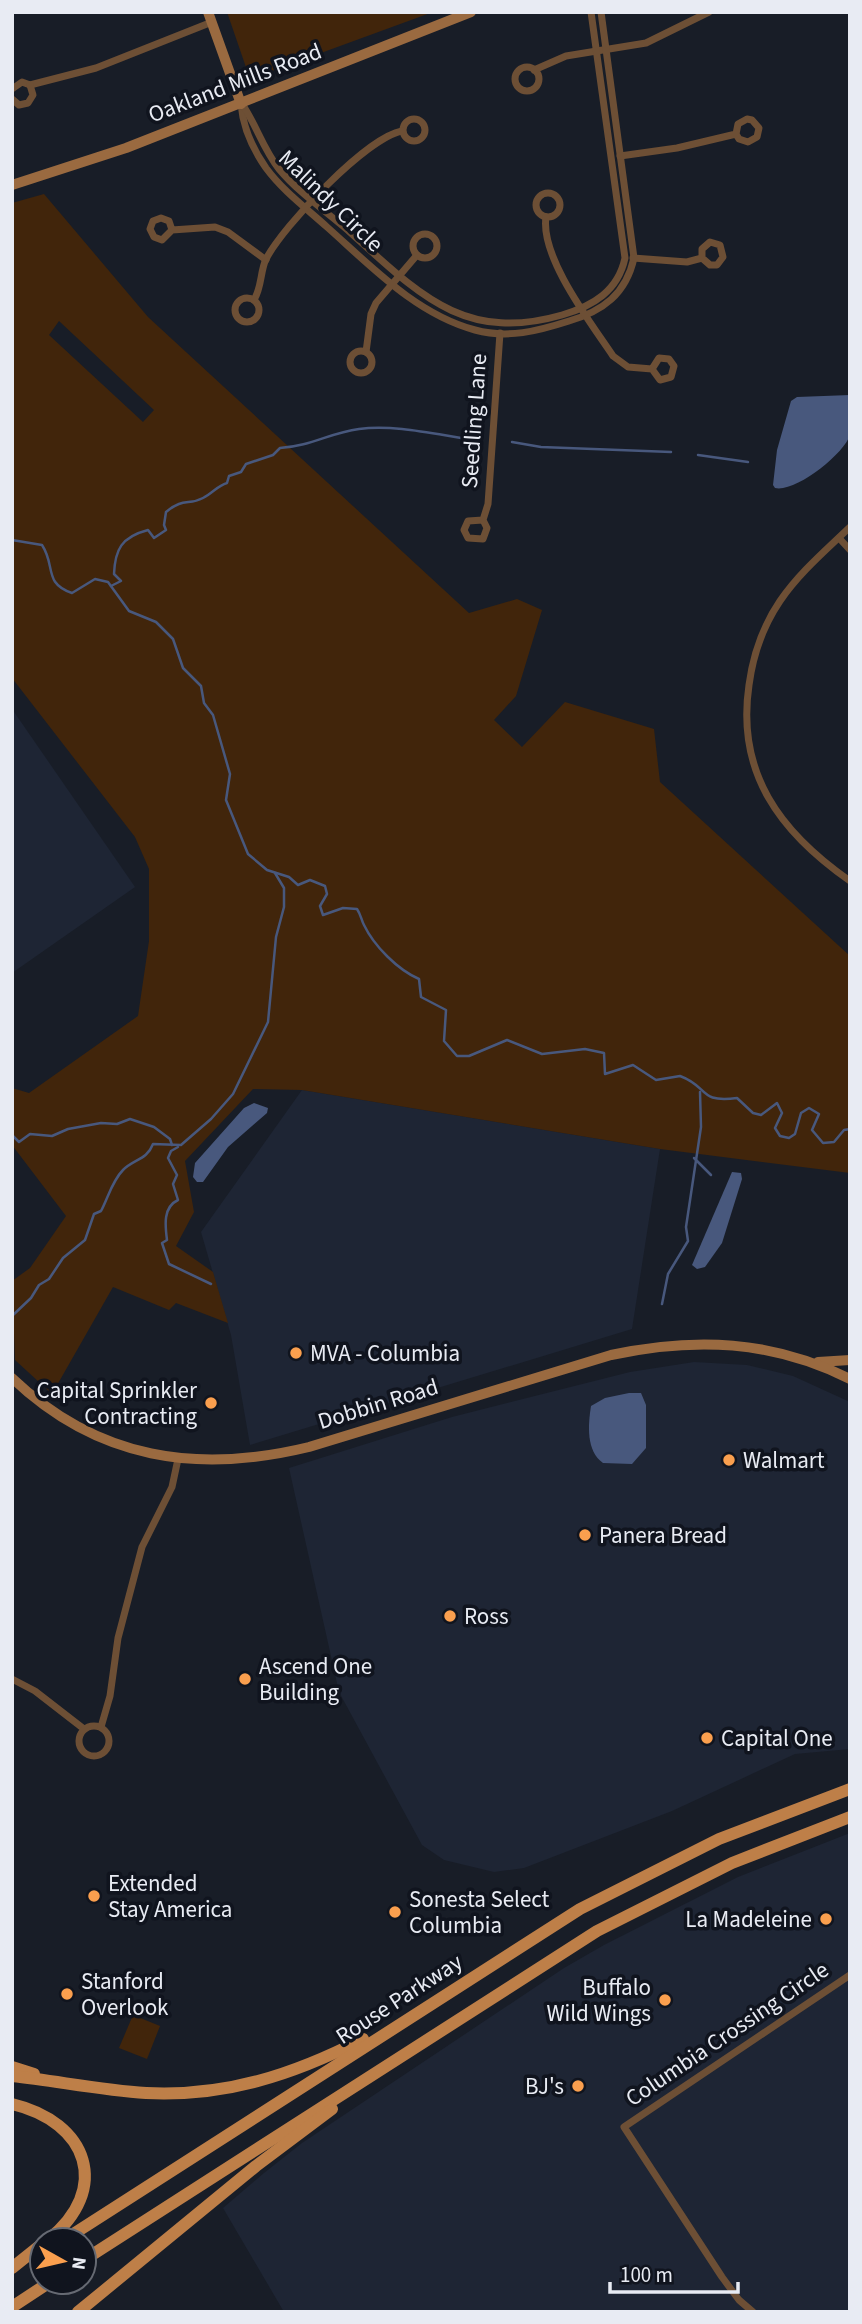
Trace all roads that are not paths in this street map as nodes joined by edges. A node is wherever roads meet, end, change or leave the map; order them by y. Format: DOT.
graph roads {
  1 [pos="471,12"];
  2 [pos="591,12"];
  3 [pos="601,12"];
  4 [pos="709,12"];
  5 [pos="210,17"];
  6 [pos="602,51"];
  7 [pos="534,69"];
  8 [pos="30,85"];
  9 [pos="12,89"];
  10 [pos="12,99"];
  11 [pos="241,104"];
  12 [pos="402,131"];
  13 [pos="736,134"];
  14 [pos="622,155"];
  15 [pos="613,157"];
  16 [pos="12,185"];
  17 [pos="311,205"];
  18 [pos="546,217"];
  19 [pos="172,230"];
  20 [pos="417,255"];
  21 [pos="625,258"];
  22 [pos="634,258"];
  23 [pos="702,258"];
  24 [pos="266,260"];
  25 [pos="395,280"];
  26 [pos="254,300"];
  27 [pos="585,312"];
  28 [pos="501,325"];
  29 [pos="500,335"];
  30 [pos="366,352"];
  31 [pos="652,369"];
  32 [pos="483,520"];
  33 [pos="850,527"];
  34 [pos="839,538"];
  35 [pos="850,550"];
  36 [pos="850,881"];
  37 [pos="850,1360"];
  38 [pos="814,1362"];
  39 [pos="12,1378"];
  40 [pos="850,1378"];
  41 [pos="178,1459"];
  42 [pos="12,1679"];
  43 [pos="101,1727"];
  44 [pos="84,1729"];
  45 [pos="850,1787"];
  46 [pos="850,1817"];
  47 [pos="850,1975"];
  48 [pos="425,2007"];
  49 [pos="425,2040"];
  50 [pos="12,2067"];
  51 [pos="12,2076"];
  52 [pos="48,2080"];
  53 [pos="12,2105"];
  54 [pos="64,2226"];
  55 [pos="86,2226"];
  56 [pos="98,2251"];
  57 [pos="28,2255"];
  58 [pos="28,2264"];
  59 [pos="12,2268"];
  60 [pos="12,2274"];
  61 [pos="29,2296"];
  62 [pos="739,2300"];
  63 [pos="12,2307"];
  64 [pos="78,2312"];
  65 [pos="741,2312"];
  66 [pos="753,2312"];
  1 -- 11 [label="street, Oakland Mills Road"];
  2 -- 6 [label="street, Malindy Circle"];
  3 -- 6 [label="street, Malindy Circle"];
  4 -- 6 [label="street"];
  5 -- 8 [label="street"];
  5 -- 11 [label="street"];
  6 -- 7 [label="street"];
  6 -- 14 [label="street, Malindy Circle"];
  6 -- 15 [label="street, Malindy Circle"];
  8 -- 9 [label="street"];
  8 -- 10 [label="street"];
  11 -- 16 [label="street, Oakland Mills Road"];
  11 -- 17 [label="street, Malindy Circle"];
  12 -- 17 [label="street"];
  13 -- 14 [label="street"];
  14 -- 15 [label="street"];
  14 -- 22 [label="street, Malindy Circle"];
  15 -- 21 [label="street, Malindy Circle"];
  17 -- 24 [label="street"];
  17 -- 25 [label="street, Malindy Circle"];
  18 -- 27 [label="street"];
  19 -- 24 [label="street"];
  20 -- 25 [label="street"];
  21 -- 22 [label="street"];
  21 -- 27 [label="street, Malindy Circle"];
  22 -- 23 [label="street"];
  22 -- 27 [label="street, Malindy Circle"];
  24 -- 26 [label="street"];
  25 -- 28 [label="street, Malindy Circle"];
  25 -- 29 [label="street, Malindy Circle"];
  25 -- 30 [label="street"];
  27 -- 28 [label="street, Malindy Circle"];
  27 -- 29 [label="street, Malindy Circle"];
  27 -- 31 [label="street"];
  28 -- 29 [label="street, Seedling Lane"];
  29 -- 32 [label="street, Seedling Lane"];
  33 -- 34 [label="street"];
  34 -- 35 [label="street"];
  34 -- 36 [label="street"];
  37 -- 38 [label="street"];
  38 -- 40 [label="street, Dobbin Road"];
  38 -- 41 [label="street, Dobbin Road"];
  39 -- 41 [label="street, Dobbin Road"];
  41 -- 43 [label="street"];
  42 -- 44 [label="street"];
  43 -- 44 [label="street"];
  43 -- 44 [label="street"];
  45 -- 48 [label="main road, Rouse Parkway"];
  46 -- 49 [label="main road"];
  47 -- 62 [label="street, Columbia Crossing Circle"];
  48 -- 52 [label="main road"];
  48 -- 55 [label="main road, Rouse Parkway"];
  49 -- 56 [label="main road"];
  49 -- 64 [label="main road"];
  50 -- 52 [label="main road"];
  51 -- 52 [label="main road"];
  53 -- 54 [label="main road"];
  57 -- 59 [label="main road"];
  58 -- 60 [label="main road"];
  61 -- 63 [label="main road"];
  62 -- 65 [label="street, Columbia Crossing Circle"];
  62 -- 66 [label="street, Columbia Crossing Circle"];
}
